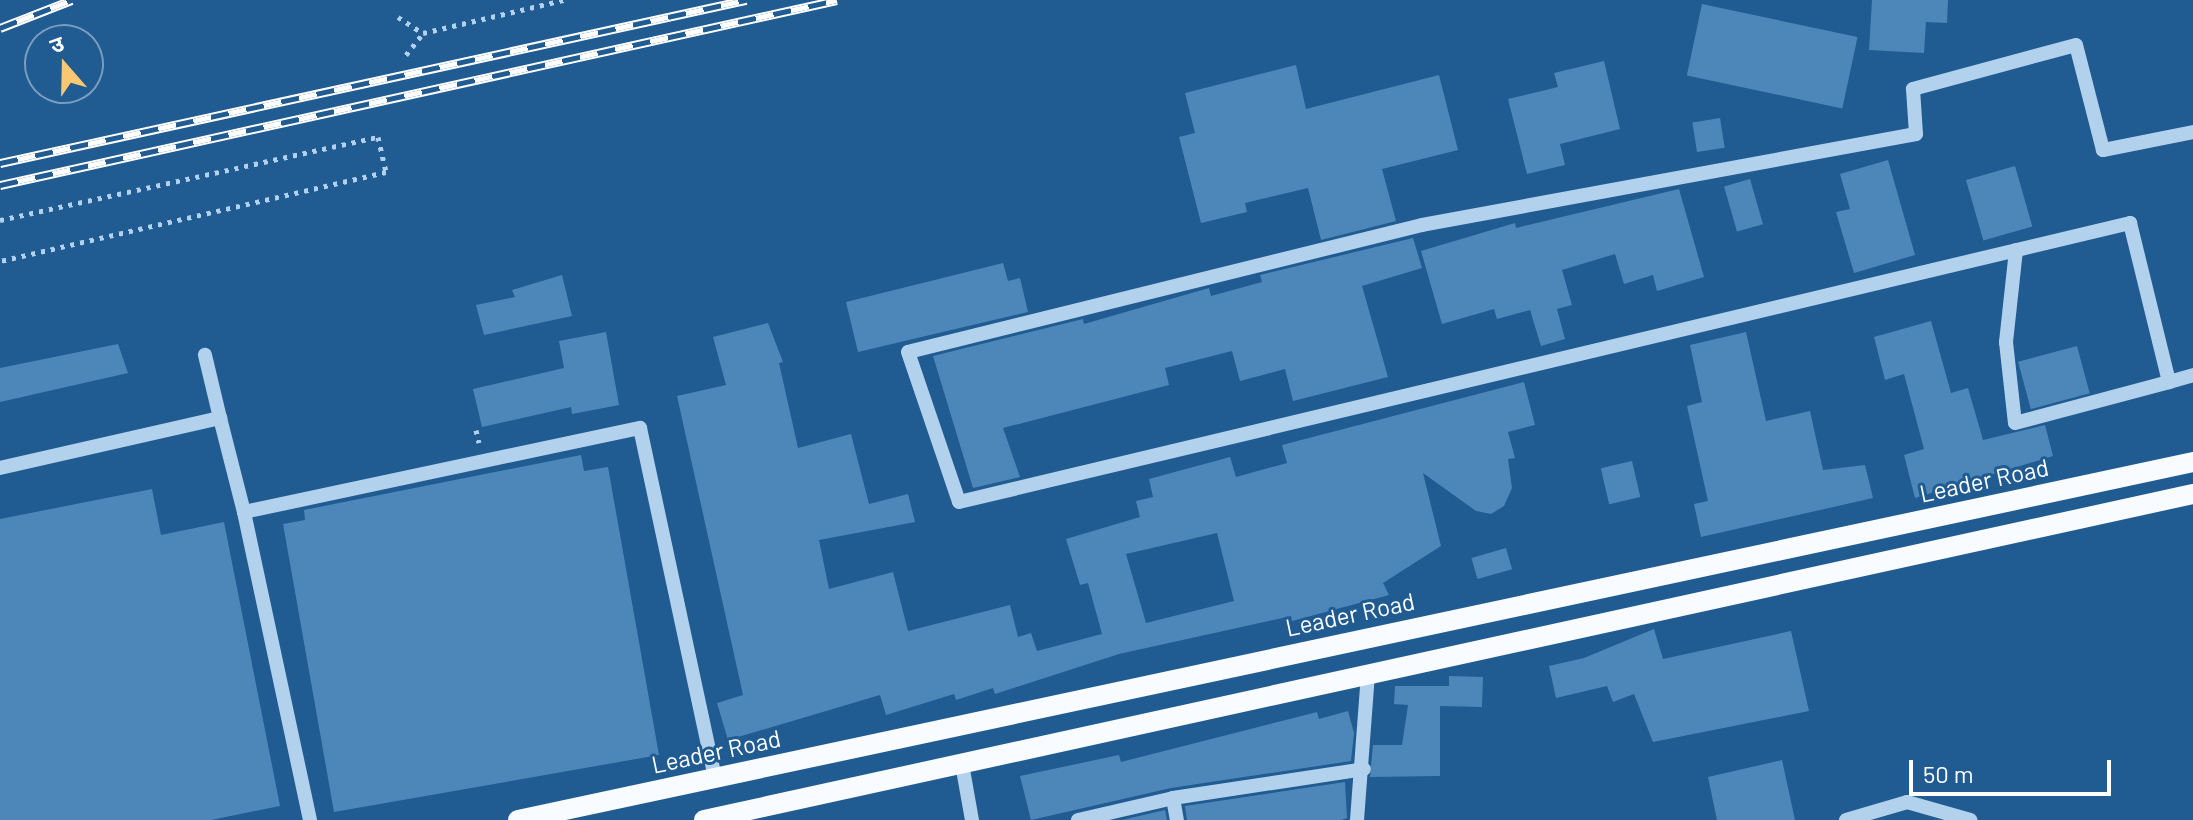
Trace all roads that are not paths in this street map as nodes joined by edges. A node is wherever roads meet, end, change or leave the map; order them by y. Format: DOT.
graph roads {
  1 [pos="2193,132"];
  2 [pos="2016,250"];
  3 [pos="205,355"];
  4 [pos="2193,375"];
  5 [pos="2169,382"];
  6 [pos="220,418"];
  7 [pos="2193,462"];
  8 [pos="0,468"];
  9 [pos="2193,494"];
  10 [pos="244,512"];
  11 [pos="1368,674"];
  12 [pos="962,764"];
  13 [pos="1364,769"];
  14 [pos="715,778"];
  15 [pos="1173,798"];
  16 [pos="310,820"];
  17 [pos="518,820"];
  18 [pos="704,820"];
  19 [pos="972,820"];
  20 [pos="1078,820"];
  21 [pos="1177,820"];
  22 [pos="1357,820"];
  23 [pos="1846,820"];
  24 [pos="1970,820"];
  1 -- 2 [label="street"];
  2 -- 5 [label="street"];
  2 -- 5 [label="street"];
  3 -- 6 [label="street"];
  4 -- 5 [label="street"];
  6 -- 8 [label="street"];
  6 -- 10 [label="street"];
  7 -- 14 [label="main road, Leader Road"];
  9 -- 11 [label="main road"];
  10 -- 14 [label="street"];
  10 -- 16 [label="street"];
  11 -- 12 [label="main road"];
  11 -- 13 [label="street"];
  12 -- 18 [label="main road"];
  12 -- 19 [label="street"];
  13 -- 15 [label="street"];
  13 -- 22 [label="street"];
  14 -- 17 [label="main road, Leader Road"];
  15 -- 20 [label="street"];
  15 -- 21 [label="street"];
  23 -- 24 [label="street"];
}
